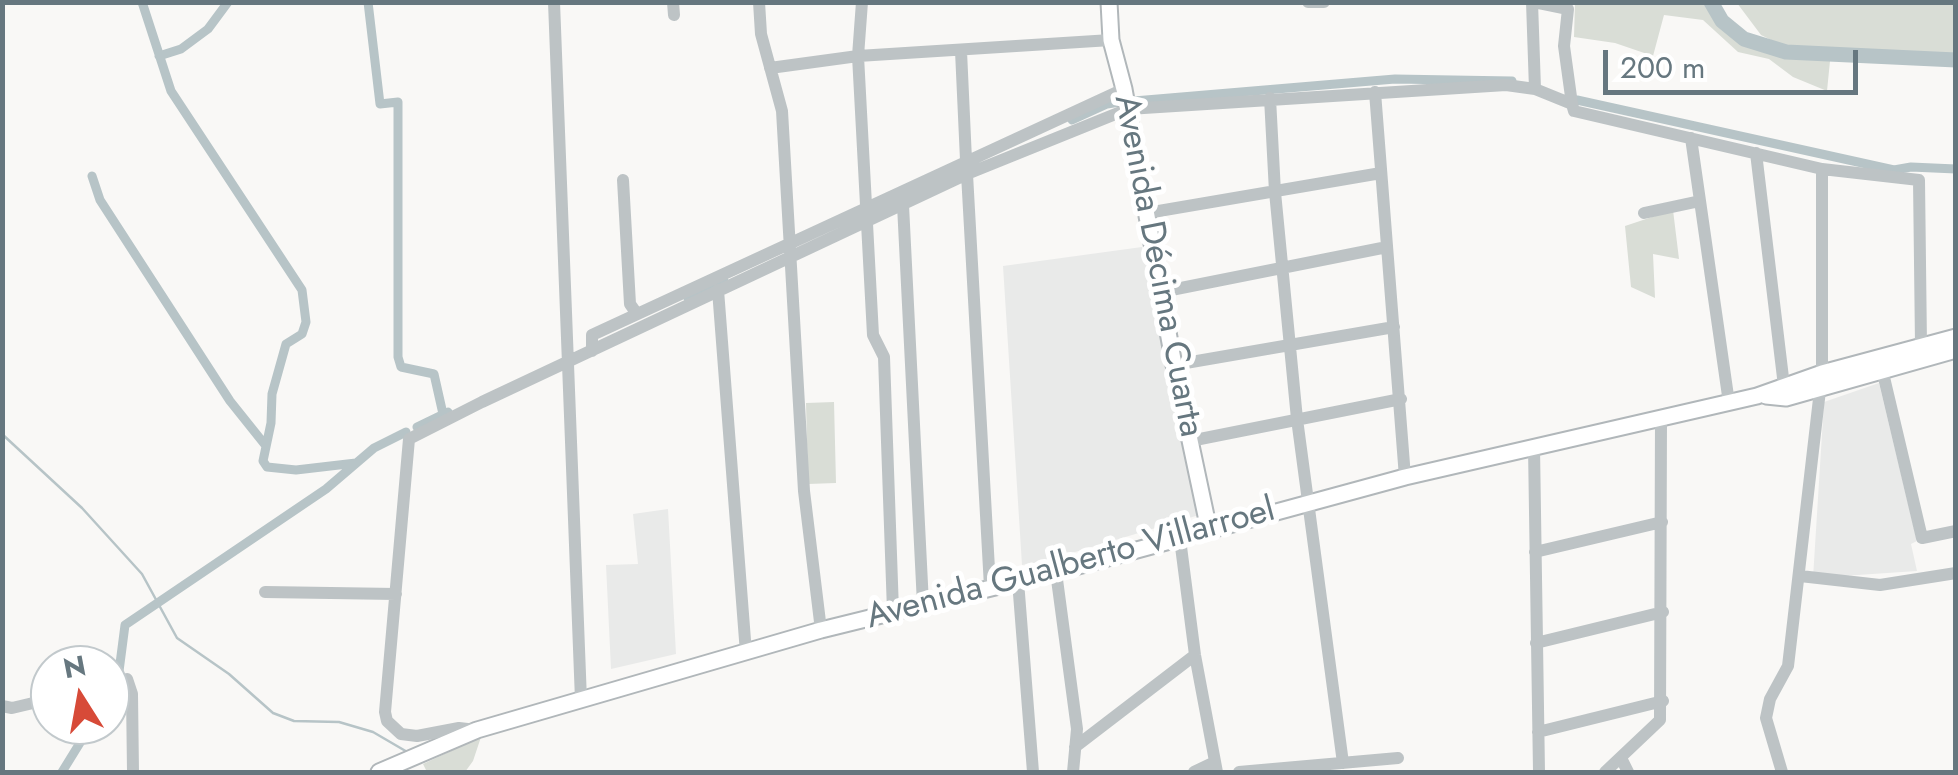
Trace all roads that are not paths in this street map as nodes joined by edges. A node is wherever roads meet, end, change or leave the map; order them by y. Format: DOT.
graph roads {
  1 [pos="554,2"];
  2 [pos="759,2"];
  3 [pos="862,2"];
  4 [pos="1109,2"];
  5 [pos="1308,2"];
  6 [pos="1324,2"];
  7 [pos="1533,2"];
  8 [pos="1111,40"];
  9 [pos="961,51"];
  10 [pos="858,56"];
  11 [pos="770,68"];
  12 [pos="1124,89"];
  13 [pos="1536,89"];
  14 [pos="1375,92"];
  15 [pos="1270,98"];
  16 [pos="1572,104"];
  17 [pos="1128,109"];
  18 [pos="1691,138"];
  19 [pos="1756,154"];
  20 [pos="967,167"];
  21 [pos="1822,170"];
  22 [pos="1382,173"];
  23 [pos="623,180"];
  24 [pos="1275,192"];
  25 [pos="1700,200"];
  26 [pos="904,204"];
  27 [pos="1147,213"];
  28 [pos="1644,213"];
  29 [pos="868,214"];
  30 [pos="1388,247"];
  31 [pos="789,250"];
  32 [pos="1284,268"];
  33 [pos="718,290"];
  34 [pos="1161,292"];
  35 [pos="638,314"];
  36 [pos="1394,328"];
  37 [pos="1956,338"];
  38 [pos="1292,345"];
  39 [pos="1921,345"];
  40 [pos="1956,350"];
  41 [pos="592,351"];
  42 [pos="569,362"];
  43 [pos="1174,365"];
  44 [pos="1882,369"];
  45 [pos="1820,381"];
  46 [pos="1784,386"];
  47 [pos="1757,396"];
  48 [pos="1400,399"];
  49 [pos="1729,402"];
  50 [pos="1661,419"];
  51 [pos="1297,420"];
  52 [pos="1190,441"];
  53 [pos="1534,446"];
  54 [pos="1405,477"];
  55 [pos="1307,503"];
  56 [pos="1662,522"];
  57 [pos="1209,530"];
  58 [pos="1956,531"];
  59 [pos="1180,539"];
  60 [pos="1535,552"];
  61 [pos="1056,572"];
  62 [pos="1956,573"];
  63 [pos="1800,576"];
  64 [pos="1018,581"];
  65 [pos="990,588"];
  66 [pos="264,592"];
  67 [pos="396,594"];
  68 [pos="923,604"];
  69 [pos="893,611"];
  70 [pos="1662,612"];
  71 [pos="821,630"];
  72 [pos="1536,643"];
  73 [pos="746,653"];
  74 [pos="1195,655"];
  75 [pos="130,689"];
  76 [pos="581,700"];
  77 [pos="1662,701"];
  78 [pos="30,703"];
  79 [pos="2,706"];
  80 [pos="477,730"];
  81 [pos="1538,732"];
  82 [pos="1074,746"];
  83 [pos="1398,758"];
  84 [pos="1621,758"];
  85 [pos="1343,763"];
  86 [pos="1216,767"];
  87 [pos="383,771"];
  88 [pos="133,772"];
  89 [pos="1033,772"];
  90 [pos="1073,772"];
  91 [pos="1194,772"];
  92 [pos="1240,772"];
  93 [pos="1539,772"];
  94 [pos="1606,772"];
  95 [pos="1628,772"];
  96 [pos="1782,772"];
  1 -- 42 [label="street"];
  2 -- 11 [label="street"];
  3 -- 10 [label="street"];
  4 -- 8 [label="main road, Avenida Décima Cuarta"];
  5 -- 6 [label="street"];
  7 -- 13 [label="street"];
  7 -- 16 [label="street"];
  8 -- 9 [label="street"];
  8 -- 12 [label="main road, Avenida Décima Cuarta"];
  9 -- 10 [label="street"];
  9 -- 20 [label="street"];
  10 -- 11 [label="street"];
  10 -- 29 [label="street"];
  11 -- 31 [label="street"];
  12 -- 17 [label="main road, Avenida Décima Cuarta"];
  12 -- 20 [label="street"];
  13 -- 14 [label="street"];
  13 -- 16 [label="street"];
  14 -- 15 [label="street"];
  14 -- 22 [label="street"];
  15 -- 17 [label="street"];
  15 -- 24 [label="street"];
  16 -- 18 [label="street"];
  17 -- 20 [label="street"];
  17 -- 27 [label="main road, Avenida Décima Cuarta"];
  18 -- 19 [label="street"];
  18 -- 25 [label="street"];
  19 -- 21 [label="street"];
  19 -- 46 [label="street"];
  20 -- 26 [label="street"];
  20 -- 29 [label="street"];
  20 -- 65 [label="street"];
  21 -- 39 [label="street"];
  21 -- 45 [label="street"];
  22 -- 24 [label="street"];
  22 -- 30 [label="street"];
  23 -- 35 [label="street"];
  24 -- 27 [label="street"];
  24 -- 32 [label="street"];
  25 -- 28 [label="street"];
  25 -- 49 [label="street"];
  26 -- 29 [label="street"];
  26 -- 68 [label="street"];
  27 -- 34 [label="main road, Avenida Décima Cuarta"];
  29 -- 31 [label="street"];
  29 -- 69 [label="street"];
  30 -- 32 [label="street"];
  30 -- 36 [label="street"];
  31 -- 33 [label="street"];
  31 -- 35 [label="street"];
  31 -- 71 [label="street"];
  32 -- 34 [label="street"];
  32 -- 38 [label="street"];
  33 -- 41 [label="street"];
  33 -- 73 [label="street"];
  34 -- 43 [label="main road, Avenida Décima Cuarta"];
  35 -- 41 [label="street"];
  36 -- 38 [label="street"];
  36 -- 48 [label="street"];
  37 -- 39 [label="main road, Avenida Gualberto Villarroel"];
  38 -- 43 [label="street"];
  38 -- 51 [label="street"];
  39 -- 45 [label="main road, Avenida Gualberto Villarroel"];
  40 -- 44 [label="main road, Avenida Gualberto Villarroel"];
  41 -- 42 [label="street"];
  42 -- 67 [label="street"];
  42 -- 76 [label="street"];
  43 -- 52 [label="main road, Avenida Décima Cuarta"];
  44 -- 45 [label="main road, Avenida Gualberto Villarroel"];
  44 -- 58 [label="street"];
  45 -- 46 [label="main road, Avenida Gualberto Villarroel"];
  45 -- 47 [label="main road, Avenida Gualberto Villarroel"];
  45 -- 63 [label="street"];
  46 -- 47 [label="main road, Avenida Gualberto Villarroel"];
  47 -- 49 [label="main road, Avenida Gualberto Villarroel"];
  48 -- 51 [label="street"];
  48 -- 54 [label="street"];
  49 -- 50 [label="main road, Avenida Gualberto Villarroel"];
  50 -- 53 [label="main road, Avenida Gualberto Villarroel"];
  50 -- 56 [label="street"];
  51 -- 52 [label="street"];
  51 -- 55 [label="street"];
  52 -- 57 [label="main road, Avenida Décima Cuarta"];
  53 -- 54 [label="main road, Avenida Gualberto Villarroel"];
  53 -- 60 [label="street"];
  54 -- 55 [label="main road, Avenida Gualberto Villarroel"];
  55 -- 57 [label="main road, Avenida Gualberto Villarroel"];
  55 -- 85 [label="street"];
  56 -- 60 [label="street"];
  56 -- 70 [label="street"];
  57 -- 59 [label="main road, Avenida Gualberto Villarroel"];
  59 -- 61 [label="main road, Avenida Gualberto Villarroel"];
  59 -- 74 [label="street"];
  60 -- 72 [label="street"];
  61 -- 64 [label="main road, Avenida Gualberto Villarroel"];
  61 -- 82 [label="street"];
  62 -- 63 [label="street"];
  63 -- 96 [label="street"];
  64 -- 65 [label="main road, Avenida Gualberto Villarroel"];
  64 -- 89 [label="street"];
  65 -- 68 [label="main road, Avenida Gualberto Villarroel"];
  66 -- 67 [label="street"];
  67 -- 80 [label="street"];
  68 -- 69 [label="main road, Avenida Gualberto Villarroel"];
  69 -- 71 [label="main road, Avenida Gualberto Villarroel"];
  70 -- 72 [label="street"];
  70 -- 77 [label="street"];
  71 -- 73 [label="main road, Avenida Gualberto Villarroel"];
  72 -- 81 [label="street"];
  73 -- 76 [label="main road, Avenida Gualberto Villarroel"];
  74 -- 82 [label="street"];
  74 -- 86 [label="street"];
  75 -- 88 [label="street"];
  76 -- 80 [label="main road, Avenida Gualberto Villarroel"];
  77 -- 81 [label="street"];
  77 -- 84 [label="street"];
  78 -- 79 [label="street"];
  80 -- 87 [label="main road, Avenida Gualberto Villarroel"];
  81 -- 93 [label="street"];
  82 -- 90 [label="street"];
  83 -- 85 [label="street"];
  84 -- 94 [label="street"];
  84 -- 95 [label="street"];
  85 -- 92 [label="street"];
  86 -- 91 [label="street"];
}
